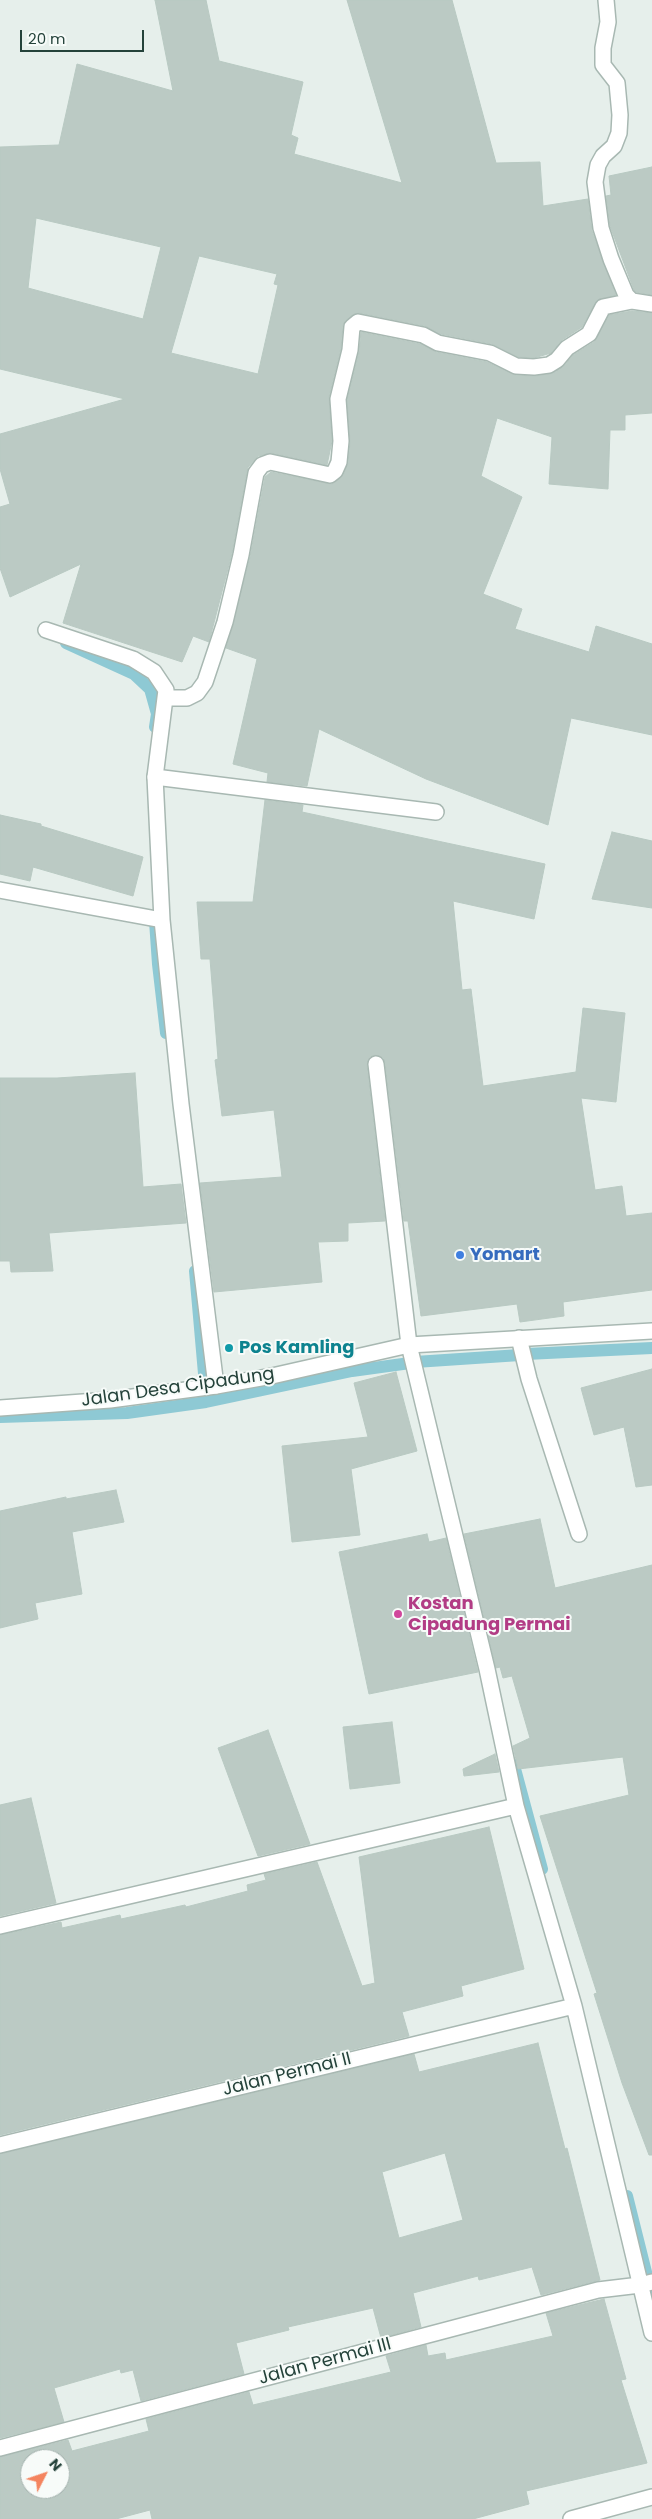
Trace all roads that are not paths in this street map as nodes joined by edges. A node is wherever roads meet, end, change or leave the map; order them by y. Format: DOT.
graph roads {
  1 [pos="606,0"];
  2 [pos="632,301"];
  3 [pos="652,304"];
  4 [pos="46,630"];
  5 [pos="166,698"];
  6 [pos="155,777"];
  7 [pos="436,812"];
  8 [pos="0,890"];
  9 [pos="162,920"];
  10 [pos="376,1064"];
  11 [pos="652,1331"];
  12 [pos="519,1338"];
  13 [pos="409,1345"];
  14 [pos="216,1386"];
  15 [pos="0,1408"];
  16 [pos="579,1534"];
  17 [pos="516,1806"];
  18 [pos="0,1926"];
  19 [pos="574,2006"];
  20 [pos="0,2145"];
  21 [pos="646,2283"];
  22 [pos="652,2333"];
  23 [pos="0,2448"];
  24 [pos="652,2497"];
  25 [pos="572,2519"];
  1 -- 2 [label="street"];
  2 -- 3 [label="street"];
  2 -- 5 [label="street"];
  4 -- 5 [label="street"];
  5 -- 6 [label="street"];
  6 -- 7 [label="street"];
  6 -- 9 [label="street"];
  8 -- 9 [label="street"];
  9 -- 14 [label="street"];
  10 -- 13 [label="street"];
  11 -- 12 [label="street, Jalan Desa Cipadung"];
  12 -- 13 [label="street, Jalan Desa Cipadung"];
  12 -- 16 [label="street"];
  13 -- 14 [label="street, Jalan Desa Cipadung"];
  13 -- 17 [label="street"];
  14 -- 15 [label="street, Jalan Desa Cipadung"];
  17 -- 18 [label="street"];
  17 -- 19 [label="street"];
  19 -- 20 [label="street, Jalan Permai II"];
  19 -- 21 [label="street"];
  21 -- 22 [label="street"];
  21 -- 23 [label="street, Jalan Permai III"];
  24 -- 25 [label="street"];
}
